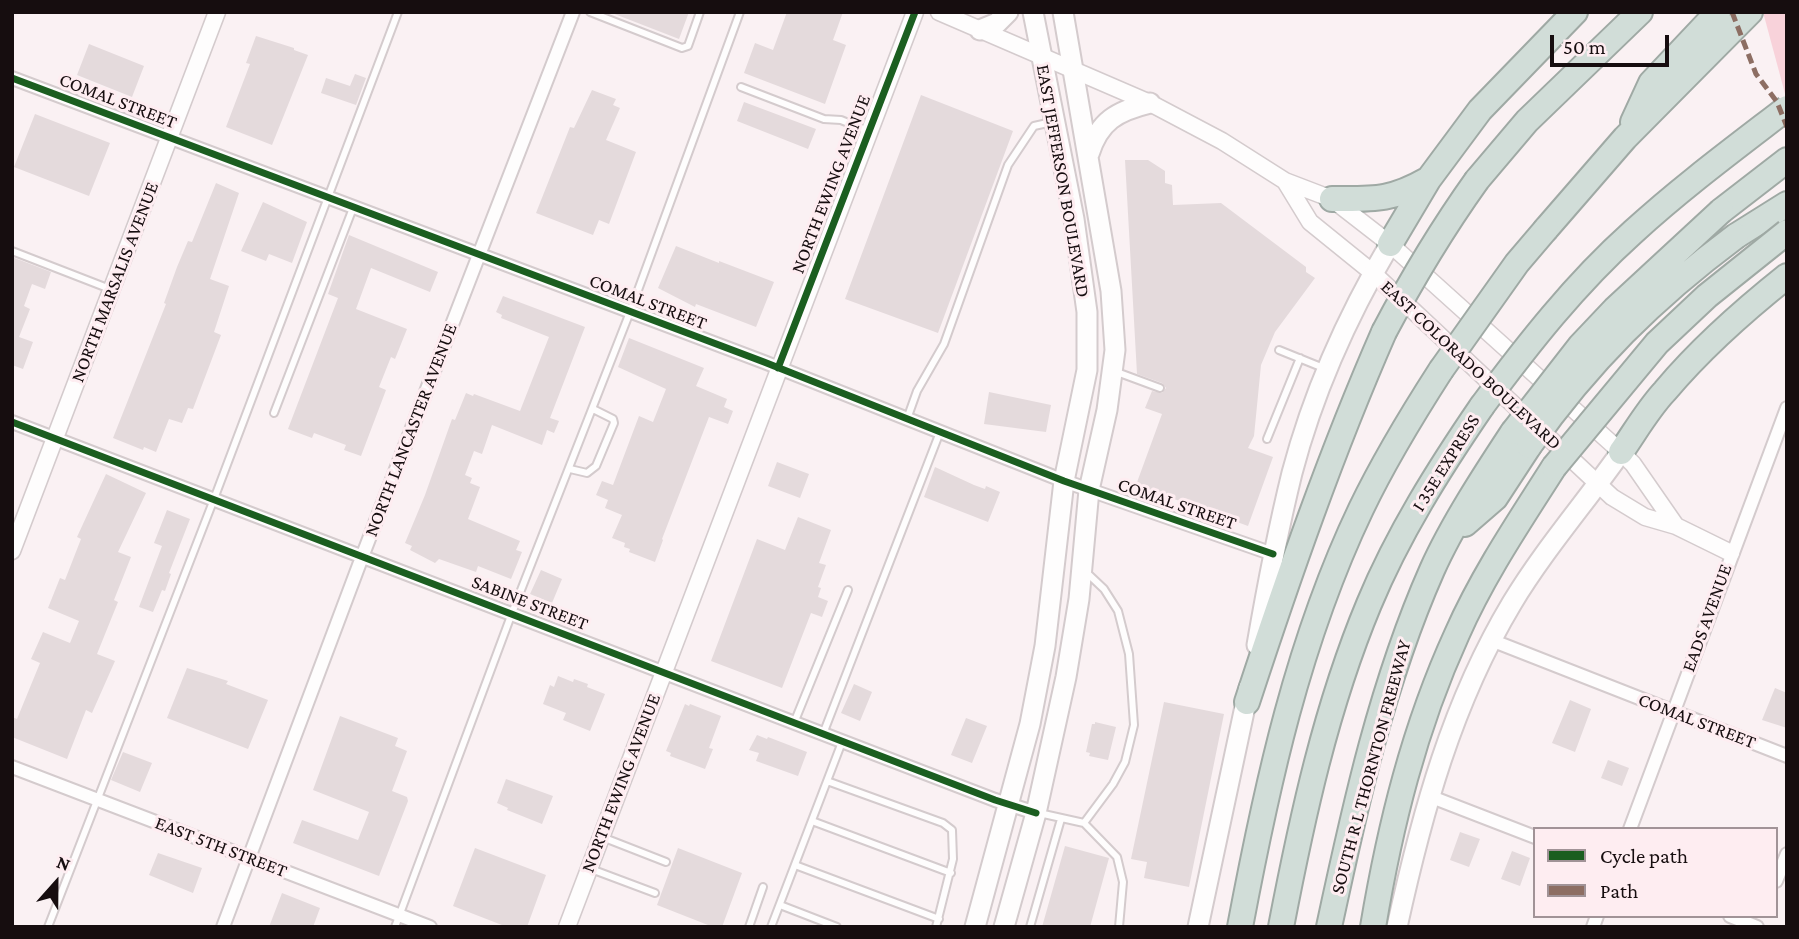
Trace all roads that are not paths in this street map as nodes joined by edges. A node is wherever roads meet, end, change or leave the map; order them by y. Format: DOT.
graph roads {
  1 [pos="217,12"];
  2 [pos="398,12"];
  3 [pos="573,12"];
  4 [pos="590,12"];
  5 [pos="701,12"];
  6 [pos="740,12"];
  7 [pos="915,12"];
  8 [pos="939,12"];
  9 [pos="1008,12"];
  10 [pos="1033,12"];
  11 [pos="1063,12"];
  12 [pos="1575,12"];
  13 [pos="1640,12"];
  14 [pos="1718,12"];
  15 [pos="1750,12"];
  16 [pos="981,30"];
  17 [pos="1040,55"];
  18 [pos="1074,68"];
  19 [pos="12,78"];
  20 [pos="1670,78"];
  21 [pos="741,87"];
  22 [pos="1150,103"];
  23 [pos="1787,108"];
  24 [pos="1054,122"];
  25 [pos="868,131"];
  26 [pos="169,137"];
  27 [pos="1089,155"];
  28 [pos="1787,160"];
  29 [pos="1428,180"];
  30 [pos="1285,181"];
  31 [pos="327,198"];
  32 [pos="1332,199"];
  33 [pos="1787,204"];
  34 [pos="353,208"];
  35 [pos="1787,232"];
  36 [pos="1390,244"];
  37 [pos="12,251"];
  38 [pos="479,255"];
  39 [pos="1373,273"];
  40 [pos="1787,276"];
  41 [pos="111,290"];
  42 [pos="630,312"];
  43 [pos="1279,349"];
  44 [pos="1300,358"];
  45 [pos="778,368"];
  46 [pos="1328,370"];
  47 [pos="1112,371"];
  48 [pos="1160,388"];
  49 [pos="1787,408"];
  50 [pos="593,409"];
  51 [pos="274,413"];
  52 [pos="907,419"];
  53 [pos="12,422"];
  54 [pos="940,432"];
  55 [pos="56,438"];
  56 [pos="1267,439"];
  57 [pos="1521,439"];
  58 [pos="1621,452"];
  59 [pos="570,469"];
  60 [pos="1064,481"];
  61 [pos="1599,484"];
  62 [pos="1089,490"];
  63 [pos="214,499"];
  64 [pos="1676,526"];
  65 [pos="12,551"];
  66 [pos="1731,553"];
  67 [pos="1273,554"];
  68 [pos="362,557"];
  69 [pos="1082,568"];
  70 [pos="848,590"];
  71 [pos="512,613"];
  72 [pos="1491,640"];
  73 [pos="663,671"];
  74 [pos="1247,702"];
  75 [pos="1672,712"];
  76 [pos="794,723"];
  77 [pos="823,734"];
  78 [pos="842,741"];
  79 [pos="1787,756"];
  80 [pos="12,767"];
  81 [pos="827,781"];
  82 [pos="1429,796"];
  83 [pos="97,800"];
  84 [pos="1010,805"];
  85 [pos="1036,813"];
  86 [pos="1061,820"];
  87 [pos="812,821"];
  88 [pos="1084,822"];
  89 [pos="1631,827"];
  90 [pos="601,836"];
  91 [pos="1533,836"];
  92 [pos="1787,854"];
  93 [pos="249,858"];
  94 [pos="666,862"];
  95 [pos="795,864"];
  96 [pos="589,868"];
  97 [pos="951,873"];
  98 [pos="1778,876"];
  99 [pos="763,887"];
  100 [pos="655,893"];
  101 [pos="780,905"];
  102 [pos="397,921"];
  103 [pos="1735,921"];
  104 [pos="938,923"];
  105 [pos="48,927"];
  106 [pos="223,927"];
  107 [pos="430,927"];
  108 [pos="567,927"];
  109 [pos="749,927"];
  110 [pos="771,927"];
  111 [pos="838,927"];
  112 [pos="975,927"];
  113 [pos="1004,927"];
  114 [pos="1030,927"];
  115 [pos="1119,927"];
  116 [pos="1198,927"];
  117 [pos="1240,927"];
  118 [pos="1281,927"];
  119 [pos="1329,927"];
  120 [pos="1373,927"];
  121 [pos="1397,927"];
  122 [pos="1758,927"];
  1 -- 26 [label="street, NORTH MARSALIS AVENUE"];
  2 -- 31 [label="lane"];
  3 -- 38 [label="street, NORTH LANCASTER AVENUE"];
  4 -- 5 [label="lane"];
  6 -- 42 [label="lane"];
  7 -- 25 [label="street, NORTH EWING AVENUE"];
  8 -- 16 [label="street, EAST COLORADO BOULEVARD"];
  9 -- 16 [label="main road"];
  10 -- 17 [label="main road, EAST JEFFERSON BOULEVARD"];
  11 -- 18 [label="main road, EAST JEFFERSON BOULEVARD"];
  12 -- 29 [label="highway"];
  13 -- 74 [label="highway, bridge"];
  14 -- 20 [label="highway"];
  15 -- 20 [label="highway"];
  16 -- 17 [label="street, EAST COLORADO BOULEVARD"];
  17 -- 18 [label="street, EAST COLORADO BOULEVARD"];
  17 -- 24 [label="main road, EAST JEFFERSON BOULEVARD"];
  18 -- 22 [label="street, EAST COLORADO BOULEVARD"];
  18 -- 27 [label="main road, EAST JEFFERSON BOULEVARD"];
  19 -- 26 [label="street, COMAL STREET"];
  20 -- 117 [label="highway, bridge"];
  21 -- 25 [label="lane"];
  22 -- 27 [label="main road"];
  22 -- 30 [label="street, EAST COLORADO BOULEVARD"];
  23 -- 118 [label="highway, I 35E EXPRESS, bridge"];
  24 -- 52 [label="lane"];
  24 -- 60 [label="main road, EAST JEFFERSON BOULEVARD"];
  25 -- 45 [label="street, NORTH EWING AVENUE"];
  26 -- 31 [label="street, COMAL STREET"];
  26 -- 41 [label="street, NORTH MARSALIS AVENUE"];
  27 -- 47 [label="main road, EAST JEFFERSON BOULEVARD"];
  28 -- 57 [label="highway, bridge"];
  29 -- 32 [label="highway"];
  29 -- 36 [label="highway"];
  30 -- 32 [label="street, EAST COLORADO BOULEVARD"];
  30 -- 39 [label="street, EAST COLORADO BOULEVARD"];
  31 -- 34 [label="street, COMAL STREET"];
  31 -- 63 [label="lane"];
  32 -- 36 [label="street, EAST COLORADO BOULEVARD"];
  33 -- 57 [label="highway, bridge"];
  34 -- 38 [label="street, COMAL STREET"];
  34 -- 51 [label="lane"];
  35 -- 120 [label="highway, bridge"];
  36 -- 39 [label="main road"];
  36 -- 58 [label="street, EAST COLORADO BOULEVARD"];
  37 -- 41 [label="lane"];
  38 -- 42 [label="street, COMAL STREET"];
  38 -- 68 [label="street, NORTH LANCASTER AVENUE"];
  39 -- 46 [label="main road"];
  39 -- 61 [label="street, EAST COLORADO BOULEVARD"];
  40 -- 58 [label="highway"];
  41 -- 55 [label="street, NORTH MARSALIS AVENUE"];
  42 -- 45 [label="street, COMAL STREET"];
  42 -- 50 [label="lane"];
  43 -- 44 [label="lane"];
  44 -- 46 [label="lane"];
  44 -- 56 [label="lane"];
  45 -- 52 [label="street, COMAL STREET"];
  45 -- 73 [label="street, NORTH EWING AVENUE"];
  46 -- 67 [label="main road"];
  47 -- 48 [label="lane"];
  47 -- 62 [label="main road, EAST JEFFERSON BOULEVARD"];
  49 -- 66 [label="street, EADS AVENUE"];
  50 -- 59 [label="lane"];
  50 -- 59 [label="lane"];
  52 -- 54 [label="street, COMAL STREET"];
  53 -- 55 [label="street, SABINE STREET"];
  54 -- 60 [label="street, COMAL STREET"];
  54 -- 77 [label="lane"];
  55 -- 63 [label="street, SABINE STREET"];
  55 -- 65 [label="street, NORTH MARSALIS AVENUE"];
  57 -- 119 [label="highway, SOUTH R L THORNTON FREEWAY"];
  58 -- 61 [label="main road"];
  58 -- 64 [label="street, EAST COLORADO BOULEVARD"];
  59 -- 71 [label="lane"];
  60 -- 62 [label="street, COMAL STREET"];
  60 -- 84 [label="main road, EAST JEFFERSON BOULEVARD"];
  61 -- 64 [label="street, EAST COLORADO BOULEVARD"];
  61 -- 72 [label="main road"];
  62 -- 67 [label="street, COMAL STREET"];
  62 -- 69 [label="main road, EAST JEFFERSON BOULEVARD"];
  63 -- 68 [label="street, SABINE STREET"];
  63 -- 83 [label="lane"];
  64 -- 66 [label="street, EAST COLORADO BOULEVARD"];
  66 -- 75 [label="street, EADS AVENUE"];
  67 -- 74 [label="main road"];
  68 -- 71 [label="street, SABINE STREET"];
  68 -- 93 [label="street, NORTH LANCASTER AVENUE"];
  69 -- 85 [label="main road, EAST JEFFERSON BOULEVARD"];
  69 -- 88 [label="lane"];
  70 -- 76 [label="lane"];
  71 -- 73 [label="street, SABINE STREET"];
  71 -- 102 [label="lane"];
  72 -- 75 [label="street, COMAL STREET"];
  72 -- 82 [label="main road"];
  73 -- 76 [label="street, SABINE STREET"];
  73 -- 90 [label="street, NORTH EWING AVENUE"];
  74 -- 116 [label="main road"];
  75 -- 79 [label="street, COMAL STREET"];
  75 -- 89 [label="street, EADS AVENUE"];
  76 -- 77 [label="street, SABINE STREET"];
  77 -- 78 [label="street, SABINE STREET"];
  78 -- 81 [label="lane"];
  78 -- 84 [label="street, SABINE STREET"];
  80 -- 83 [label="street, EAST 5TH STREET"];
  81 -- 87 [label="lane"];
  81 -- 97 [label="lane"];
  82 -- 91 [label="street"];
  82 -- 121 [label="main road"];
  83 -- 93 [label="street, EAST 5TH STREET"];
  83 -- 105 [label="lane"];
  84 -- 85 [label="street, SABINE STREET"];
  84 -- 112 [label="main road, EAST JEFFERSON BOULEVARD"];
  85 -- 86 [label="lane"];
  85 -- 113 [label="main road, EAST JEFFERSON BOULEVARD"];
  86 -- 88 [label="lane"];
  86 -- 114 [label="lane"];
  87 -- 95 [label="lane"];
  87 -- 97 [label="lane"];
  88 -- 115 [label="lane"];
  90 -- 94 [label="lane"];
  90 -- 96 [label="street, NORTH EWING AVENUE"];
  92 -- 98 [label="street"];
  93 -- 102 [label="street, EAST 5TH STREET"];
  93 -- 106 [label="street, NORTH LANCASTER AVENUE"];
  95 -- 101 [label="lane"];
  95 -- 104 [label="lane"];
  96 -- 100 [label="lane"];
  96 -- 108 [label="street, NORTH EWING AVENUE"];
  97 -- 104 [label="lane"];
  99 -- 109 [label="lane"];
  101 -- 110 [label="lane"];
  101 -- 111 [label="lane"];
  102 -- 107 [label="street, EAST 5TH STREET"];
  103 -- 122 [label="street"];
}
